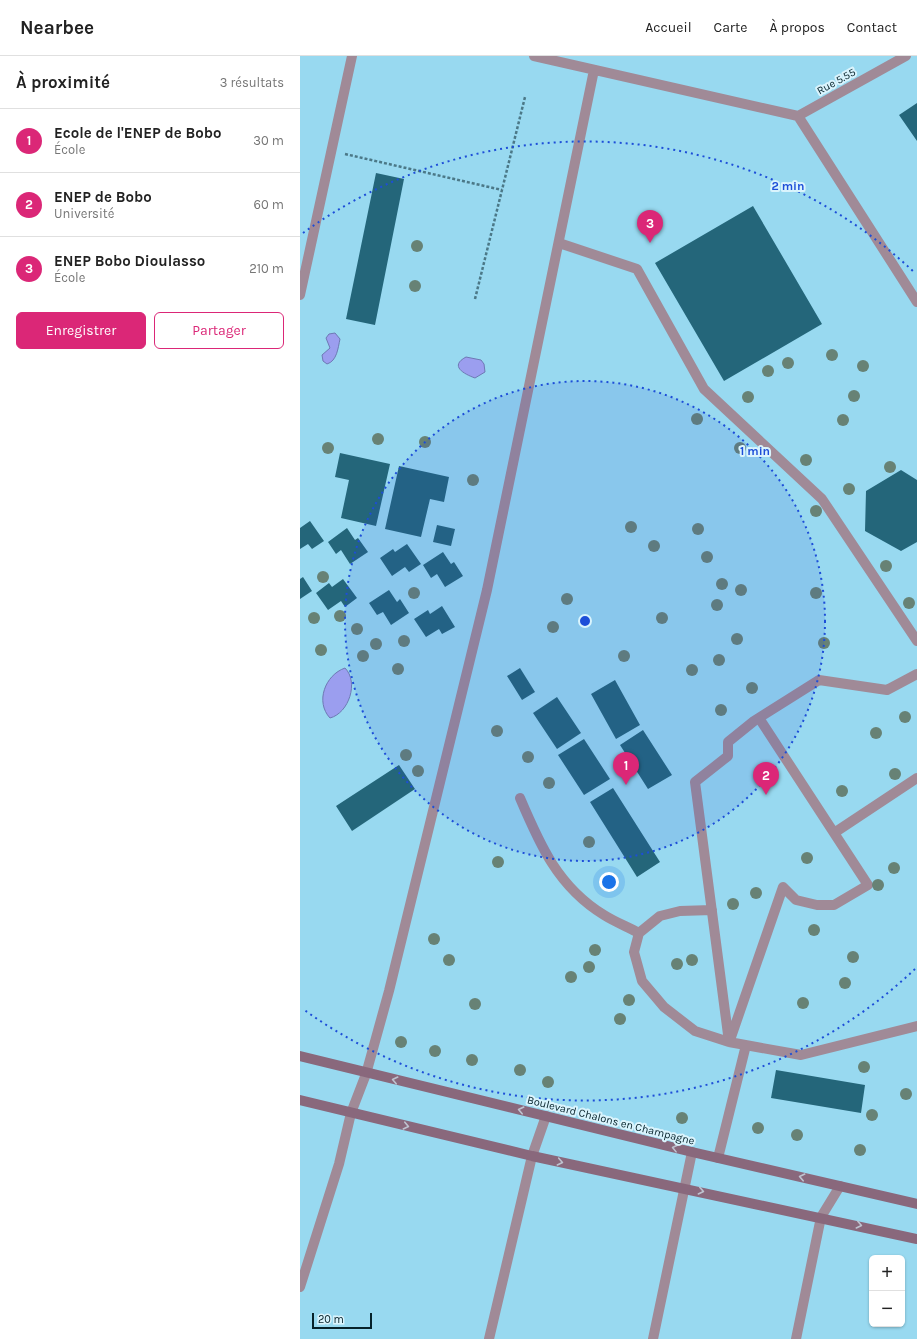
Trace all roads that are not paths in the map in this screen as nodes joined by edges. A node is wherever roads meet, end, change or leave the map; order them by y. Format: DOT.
graph roads {
  1 [pos="352,56"];
  2 [pos="534,56"];
  3 [pos="906,56"];
  4 [pos="594,70"];
  5 [pos="798,116"];
  6 [pos="558,243"];
  7 [pos="300,294"];
  8 [pos="917,302"];
  9 [pos="917,642"];
  10 [pos="917,674"];
  11 [pos="759,718"];
  12 [pos="917,778"];
  13 [pos="520,798"];
  14 [pos="834,833"];
  15 [pos="712,910"];
  16 [pos="639,933"];
  17 [pos="917,1026"];
  18 [pos="729,1042"];
  19 [pos="746,1045"];
  20 [pos="300,1056"];
  21 [pos="366,1074"];
  22 [pos="300,1100"];
  23 [pos="352,1113"];
  24 [pos="546,1116"];
  25 [pos="692,1152"];
  26 [pos="532,1156"];
  27 [pos="718,1158"];
  28 [pos="840,1186"];
  29 [pos="684,1188"];
  30 [pos="917,1204"];
  31 [pos="821,1217"];
  32 [pos="917,1238"];
  33 [pos="300,1287"];
  34 [pos="489,1339"];
  35 [pos="653,1339"];
  36 [pos="796,1339"];
  1 -- 7 [label="street"];
  2 -- 4 [label="street"];
  3 -- 5 [label="street, Rue 5.55"];
  4 -- 5 [label="street"];
  4 -- 6 [label="street"];
  5 -- 8 [label="street"];
  6 -- 9 [label="street"];
  6 -- 21 [label="street"];
  10 -- 11 [label="street"];
  11 -- 14 [label="street"];
  11 -- 15 [label="street"];
  12 -- 14 [label="street"];
  13 -- 16 [label="street"];
  14 -- 18 [label="street"];
  15 -- 16 [label="street"];
  15 -- 18 [label="street"];
  16 -- 18 [label="street"];
  17 -- 19 [label="street"];
  18 -- 19 [label="street"];
  19 -- 27 [label="street"];
  20 -- 21 [label="main road, Boulevard Chalons en Champagne"];
  21 -- 23 [label="street"];
  24 -- 21 [label="main road, Boulevard Chalons en Champagne, one-way"];
  22 -- 23 [label="main road"];
  23 -- 26 [label="main road, one-way"];
  23 -- 33 [label="street"];
  25 -- 24 [label="main road, Boulevard Chalons en Champagne, one-way"];
  24 -- 26 [label="street"];
  25 -- 27 [label="main road, Boulevard Chalons en Champagne"];
  25 -- 29 [label="street"];
  26 -- 29 [label="main road, one-way"];
  26 -- 34 [label="street"];
  28 -- 27 [label="main road, Boulevard Chalons en Champagne, one-way"];
  28 -- 30 [label="main road, Boulevard Chalons en Champagne"];
  28 -- 31 [label="street"];
  29 -- 31 [label="main road, one-way"];
  29 -- 35 [label="street"];
  31 -- 32 [label="main road, one-way"];
  31 -- 36 [label="street"];
}
